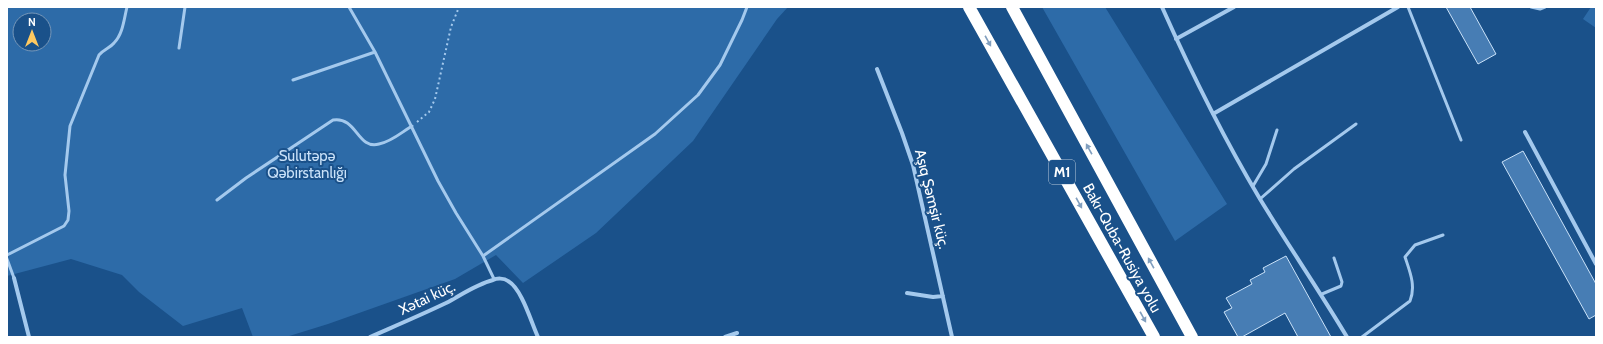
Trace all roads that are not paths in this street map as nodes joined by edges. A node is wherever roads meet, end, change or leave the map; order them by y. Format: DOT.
graph roads {
  1 [pos="126,7"];
  2 [pos="185,7"];
  3 [pos="349,7"];
  4 [pos="747,7"];
  5 [pos="969,7"];
  6 [pos="1012,7"];
  7 [pos="1162,7"];
  8 [pos="1234,7"];
  9 [pos="1398,7"];
  10 [pos="1408,7"];
  11 [pos="1531,7"];
  12 [pos="1545,7"];
  13 [pos="1176,39"];
  14 [pos="179,48"];
  15 [pos="375,52"];
  16 [pos="877,69"];
  17 [pos="293,80"];
  18 [pos="1213,114"];
  19 [pos="1356,124"];
  20 [pos="412,126"];
  21 [pos="1277,130"];
  22 [pos="1525,132"];
  23 [pos="1462,140"];
  24 [pos="1253,186"];
  25 [pos="1260,198"];
  26 [pos="217,200"];
  27 [pos="1443,235"];
  28 [pos="7,255"];
  29 [pos="483,256"];
  30 [pos="1334,258"];
  31 [pos="7,259"];
  32 [pos="1596,264"];
  33 [pos="14,278"];
  34 [pos="494,279"];
  35 [pos="907,293"];
  36 [pos="1322,294"];
  37 [pos="943,296"];
  38 [pos="737,333"];
  39 [pos="1191,336"];
  40 [pos="29,337"];
  41 [pos="370,337"];
  42 [pos="538,337"];
  43 [pos="725,337"];
  44 [pos="952,337"];
  45 [pos="1154,337"];
  46 [pos="1347,337"];
  47 [pos="1362,337"];
  1 -- 28 [label="lane"];
  2 -- 14 [label="lane"];
  3 -- 15 [label="lane"];
  4 -- 29 [label="lane"];
  5 -- 45 [label="highway, Bakı-Quba-Rusiya yolu / M1, one-way"];
  39 -- 6 [label="highway, Bakı-Quba-Rusiya yolu / M1, one-way"];
  7 -- 13 [label="street"];
  8 -- 13 [label="street"];
  9 -- 18 [label="street"];
  10 -- 23 [label="lane"];
  11 -- 12 [label="lane"];
  13 -- 18 [label="street"];
  15 -- 17 [label="lane"];
  15 -- 20 [label="lane"];
  16 -- 37 [label="street, Aşıq Şəmşir küç."];
  18 -- 24 [label="street"];
  19 -- 25 [label="lane"];
  20 -- 26 [label="lane"];
  20 -- 29 [label="lane"];
  21 -- 24 [label="lane"];
  22 -- 32 [label="street"];
  24 -- 25 [label="street"];
  25 -- 36 [label="street"];
  27 -- 47 [label="lane"];
  29 -- 34 [label="lane"];
  30 -- 36 [label="lane"];
  31 -- 33 [label="lane"];
  33 -- 40 [label="street"];
  34 -- 41 [label="street, Xətai küç."];
  34 -- 42 [label="street"];
  35 -- 37 [label="street"];
  36 -- 46 [label="street"];
  37 -- 44 [label="street, Aşıq Şəmşir küç."];
  38 -- 43 [label="street"];
}
